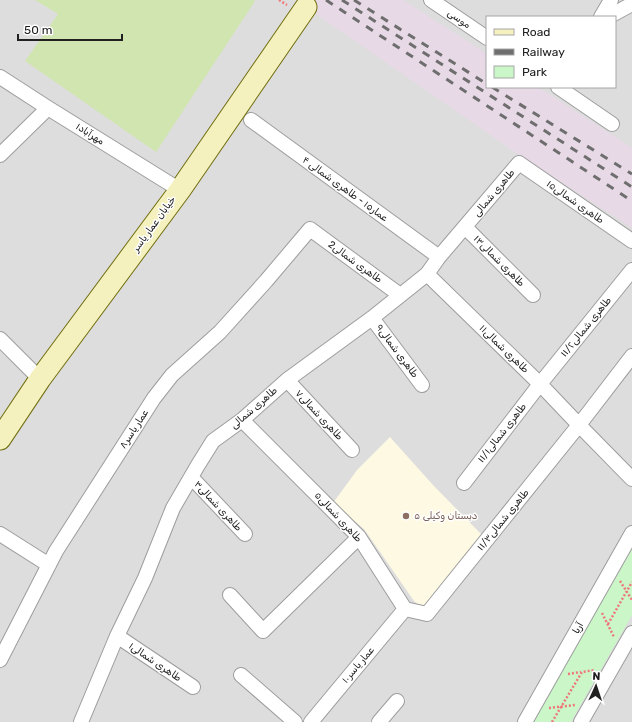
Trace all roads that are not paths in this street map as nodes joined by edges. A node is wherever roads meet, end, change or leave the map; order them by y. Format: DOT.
graph roads {
  1 [pos="431,0"];
  2 [pos="611,0"];
  3 [pos="632,4"];
  4 [pos="306,8"];
  5 [pos="602,16"];
  6 [pos="610,16"];
  7 [pos="486,37"];
  8 [pos="0,77"];
  9 [pos="559,88"];
  10 [pos="48,108"];
  11 [pos="251,120"];
  12 [pos="612,124"];
  13 [pos="0,155"];
  14 [pos="519,163"];
  15 [pos="180,190"];
  16 [pos="465,227"];
  17 [pos="310,229"];
  18 [pos="632,241"];
  19 [pos="439,257"];
  20 [pos="632,270"];
  21 [pos="427,274"];
  22 [pos="400,295"];
  23 [pos="533,295"];
  24 [pos="372,318"];
  25 [pos="0,339"];
  26 [pos="632,356"];
  27 [pos="40,380"];
  28 [pos="287,380"];
  29 [pos="540,384"];
  30 [pos="422,385"];
  31 [pos="242,420"];
  32 [pos="579,426"];
  33 [pos="0,439"];
  34 [pos="352,450"];
  35 [pos="191,477"];
  36 [pos="632,479"];
  37 [pos="464,483"];
  38 [pos="632,533"];
  39 [pos="0,534"];
  40 [pos="245,534"];
  41 [pos="359,537"];
  42 [pos="49,564"];
  43 [pos="230,595"];
  44 [pos="405,609"];
  45 [pos="632,633"];
  46 [pos="117,636"];
  47 [pos="0,660"];
  48 [pos="241,675"];
  49 [pos="193,687"];
  50 [pos="397,701"];
  51 [pos="81,722"];
  52 [pos="296,722"];
  53 [pos="311,722"];
  54 [pos="379,722"];
  55 [pos="525,722"];
  56 [pos="581,722"];
  1 -- 7 [label="street, موسی"];
  2 -- 5 [label="street"];
  3 -- 6 [label="street"];
  4 -- 15 [label="street, خیابان عمار یاسر"];
  8 -- 10 [label="street, مهرآباد۱"];
  9 -- 12 [label="street"];
  10 -- 13 [label="street"];
  10 -- 15 [label="street, مهرآباد۱"];
  11 -- 19 [label="street, عمار۱۵ - طاهری شمالی ۴"];
  14 -- 16 [label="street, طاهری شمالی"];
  14 -- 18 [label="street, طاهری شمالی۱۵"];
  15 -- 27 [label="street, خیابان عمار یاسر"];
  16 -- 19 [label="street, طاهری شمالی"];
  16 -- 23 [label="street, طاهری شمالی۱۳"];
  17 -- 22 [label="street, طاهری شمالی2"];
  17 -- 42 [label="street, عمار یاسر۸"];
  19 -- 21 [label="street, طاهری شمالی"];
  20 -- 29 [label="street, طاهری شمالی۱۱/۲"];
  21 -- 22 [label="street, طاهری شمالی"];
  21 -- 29 [label="street, طاهری شمالی۱۱"];
  22 -- 24 [label="street, طاهری شمالی"];
  24 -- 28 [label="street, طاهری شمالی"];
  24 -- 30 [label="street, طاهری شمالی۹"];
  25 -- 27 [label="street"];
  26 -- 32 [label="street, طاهری شمالی۱۱/۳"];
  27 -- 33 [label="street, خیابان عمار یاسر"];
  28 -- 31 [label="street, طاهری شمالی"];
  28 -- 34 [label="street, طاهری شمالی۷"];
  29 -- 32 [label="street, طاهری شمالی۱۱"];
  29 -- 37 [label="street, طاهری شمالی۱۱/۱"];
  31 -- 35 [label="street, طاهری شمالی"];
  31 -- 41 [label="street, طاهری شمالی۵"];
  32 -- 36 [label="street, طاهری شمالی۱۱"];
  32 -- 44 [label="street, طاهری شمالی۱۱/۳"];
  35 -- 40 [label="street, طاهری شمالی۳"];
  35 -- 46 [label="street, طاهری شمالی"];
  38 -- 55 [label="street, آریا"];
  39 -- 42 [label="street"];
  41 -- 43 [label="street"];
  41 -- 44 [label="street, طاهری شمالی۵"];
  42 -- 47 [label="street, عمار یاسر۸"];
  44 -- 53 [label="street, عمار یاسر۱۰"];
  45 -- 56 [label="street"];
  46 -- 49 [label="street, طاهری شمالی۱"];
  46 -- 51 [label="street, طاهری شمالی"];
  48 -- 52 [label="street"];
  50 -- 54 [label="street"];
}
